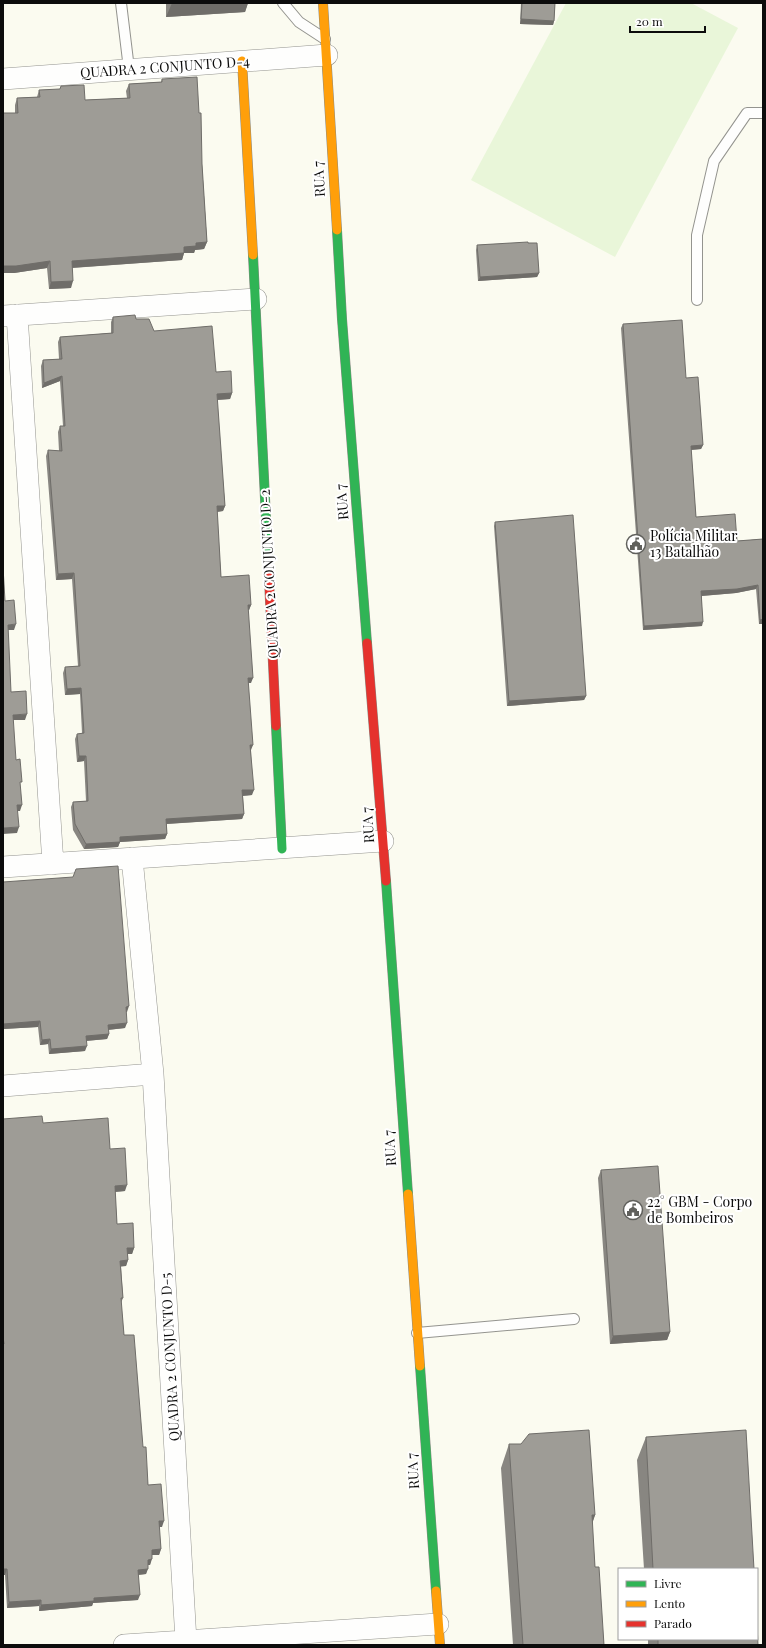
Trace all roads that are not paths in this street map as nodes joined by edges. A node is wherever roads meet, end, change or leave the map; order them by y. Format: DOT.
graph roads {
  1 [pos="121,3"];
  2 [pos="283,3"];
  3 [pos="323,3"];
  4 [pos="326,47"];
  5 [pos="242,61"];
  6 [pos="129,70"];
  7 [pos="3,78"];
  8 [pos="763,112"];
  9 [pos="256,299"];
  10 [pos="697,300"];
  11 [pos="10,315"];
  12 [pos="383,841"];
  13 [pos="282,849"];
  14 [pos="132,858"];
  15 [pos="53,864"];
  16 [pos="3,867"];
  17 [pos="153,1074"];
  18 [pos="3,1086"];
  19 [pos="574,1319"];
  20 [pos="417,1333"];
  21 [pos="438,1624"];
  22 [pos="186,1641"];
  23 [pos="124,1645"];
  24 [pos="440,1645"];
  1 -- 6 [label="lane"];
  2 -- 4 [label="lane"];
  3 -- 4 [label="main road, RUA 7"];
  4 -- 5 [label="street, QUADRA 2 CONJUNTO D-4"];
  4 -- 12 [label="main road, RUA 7"];
  5 -- 6 [label="street, QUADRA 2 CONJUNTO D-4"];
  5 -- 9 [label="main road, QUADRA 2 CONJUNTO D-2"];
  6 -- 7 [label="street, QUADRA 2 CONJUNTO D-4"];
  8 -- 10 [label="lane"];
  9 -- 11 [label="street"];
  9 -- 13 [label="main road, QUADRA 2 CONJUNTO D-2"];
  11 -- 15 [label="street"];
  12 -- 13 [label="street"];
  12 -- 20 [label="main road, RUA 7"];
  13 -- 14 [label="street"];
  14 -- 15 [label="street"];
  14 -- 17 [label="street, QUADRA 2 CONJUNTO D-5"];
  15 -- 16 [label="street"];
  17 -- 18 [label="street"];
  17 -- 22 [label="street, QUADRA 2 CONJUNTO D-5"];
  19 -- 20 [label="lane"];
  20 -- 21 [label="main road, RUA 7"];
  21 -- 22 [label="street"];
  21 -- 24 [label="main road, RUA 7"];
  22 -- 23 [label="street"];
}
